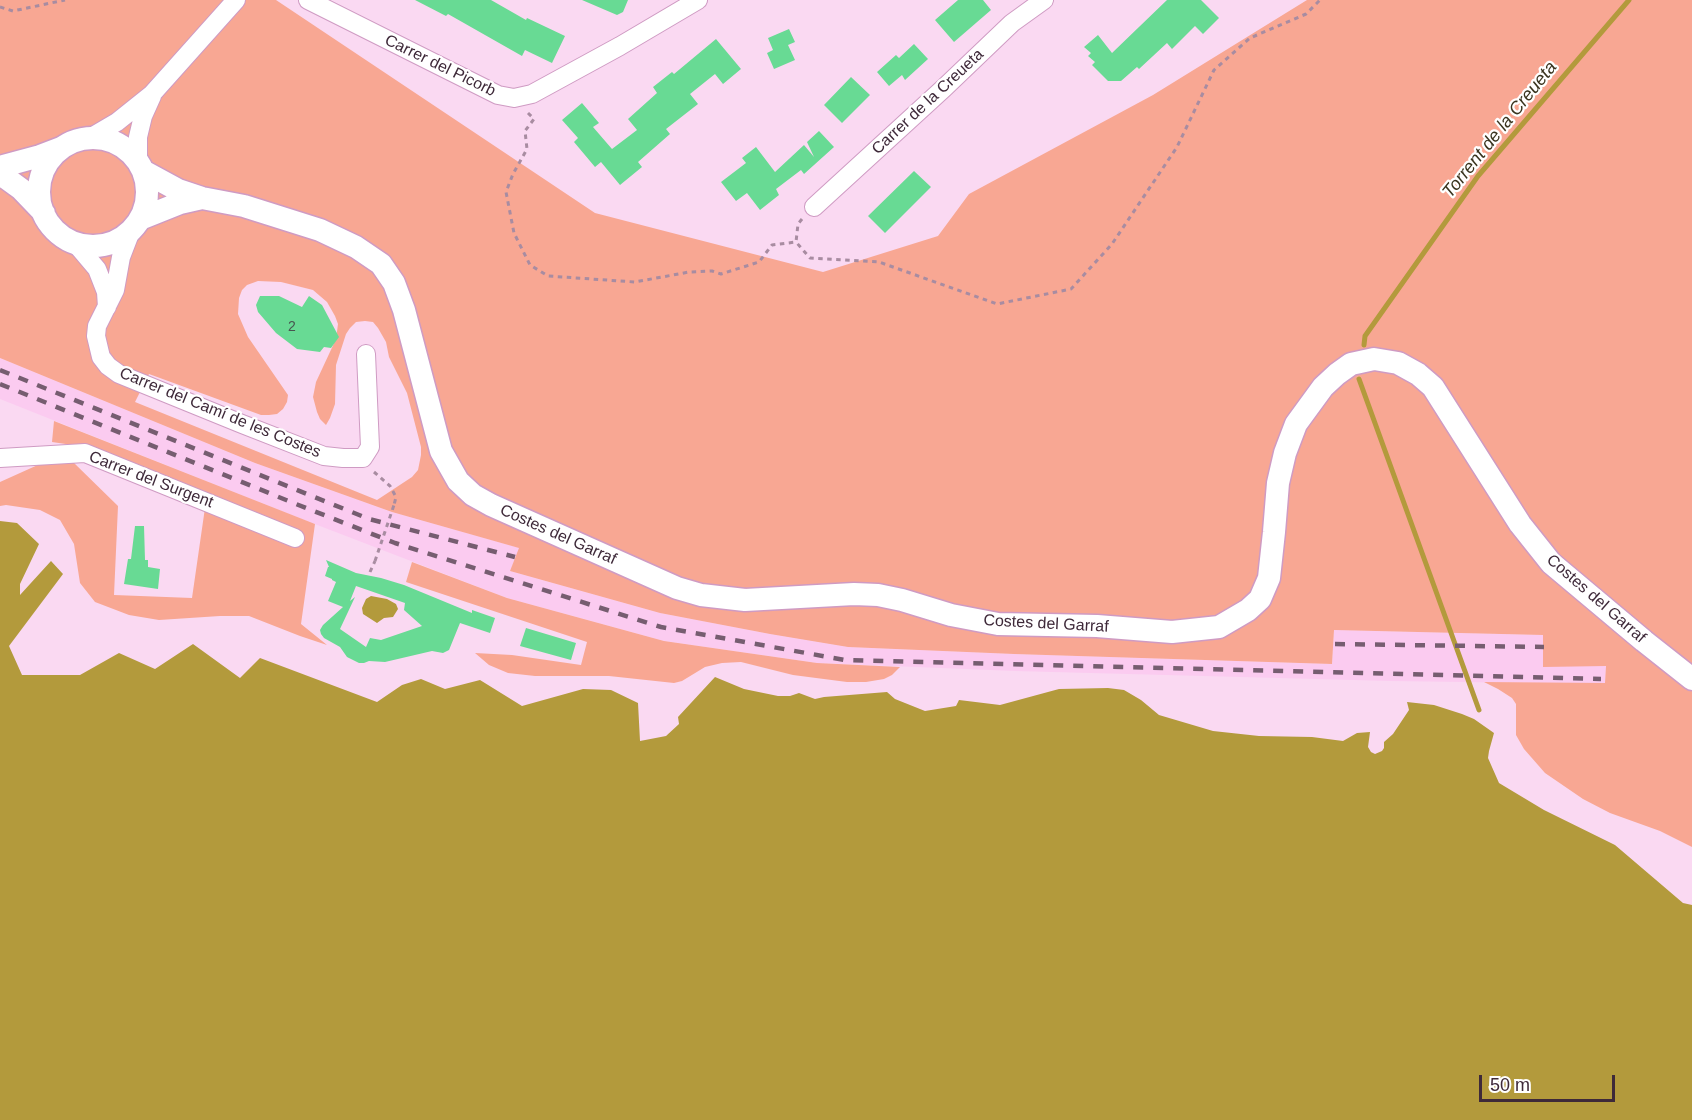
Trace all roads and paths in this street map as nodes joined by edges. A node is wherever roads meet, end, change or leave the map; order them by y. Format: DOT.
graph roads {
  1 [pos="65,0"];
  2 [pos="236,0"];
  3 [pos="308,0"];
  4 [pos="698,0"];
  5 [pos="1044,0"];
  6 [pos="1320,0"];
  7 [pos="0,8"];
  8 [pos="152,94"];
  9 [pos="513,99"];
  10 [pos="78,142"];
  11 [pos="0,167"];
  12 [pos="141,167"];
  13 [pos="0,176"];
  14 [pos="202,198"];
  15 [pos="814,207"];
  16 [pos="44,213"];
  17 [pos="136,225"];
  18 [pos="796,242"];
  19 [pos="75,243"];
  20 [pos="107,307"];
  21 [pos="366,354"];
  22 [pos="356,457"];
  23 [pos="0,458"];
  24 [pos="295,538"];
  25 [pos="370,572"];
  26 [pos="1692,679"];
  1 -- 7 [label="path"];
  2 -- 8 [label="street"];
  3 -- 9 [label="street, Carrer del Picorb"];
  4 -- 9 [label="street, Carrer del Picorb"];
  5 -- 15 [label="street, Carrer de la Creueta"];
  6 -- 18 [label="path"];
  8 -- 10 [label="street"];
  8 -- 12 [label="street"];
  9 -- 18 [label="path"];
  10 -- 11 [label="main road"];
  10 -- 12 [label="main road"];
  10 -- 16 [label="main road"];
  12 -- 14 [label="main road, Costes del Garraf"];
  12 -- 17 [label="main road"];
  13 -- 16 [label="main road"];
  14 -- 17 [label="main road, Costes del Garraf"];
  14 -- 26 [label="main road, Costes del Garraf"];
  15 -- 18 [label="path"];
  16 -- 19 [label="main road"];
  17 -- 19 [label="main road"];
  17 -- 20 [label="street, Carrer del Camí de les Costes"];
  19 -- 20 [label="street"];
  20 -- 22 [label="street, Carrer del Camí de les Costes"];
  21 -- 22 [label="street"];
  22 -- 25 [label="path, bridge"];
  23 -- 24 [label="street, Carrer del Surgent"];
}
